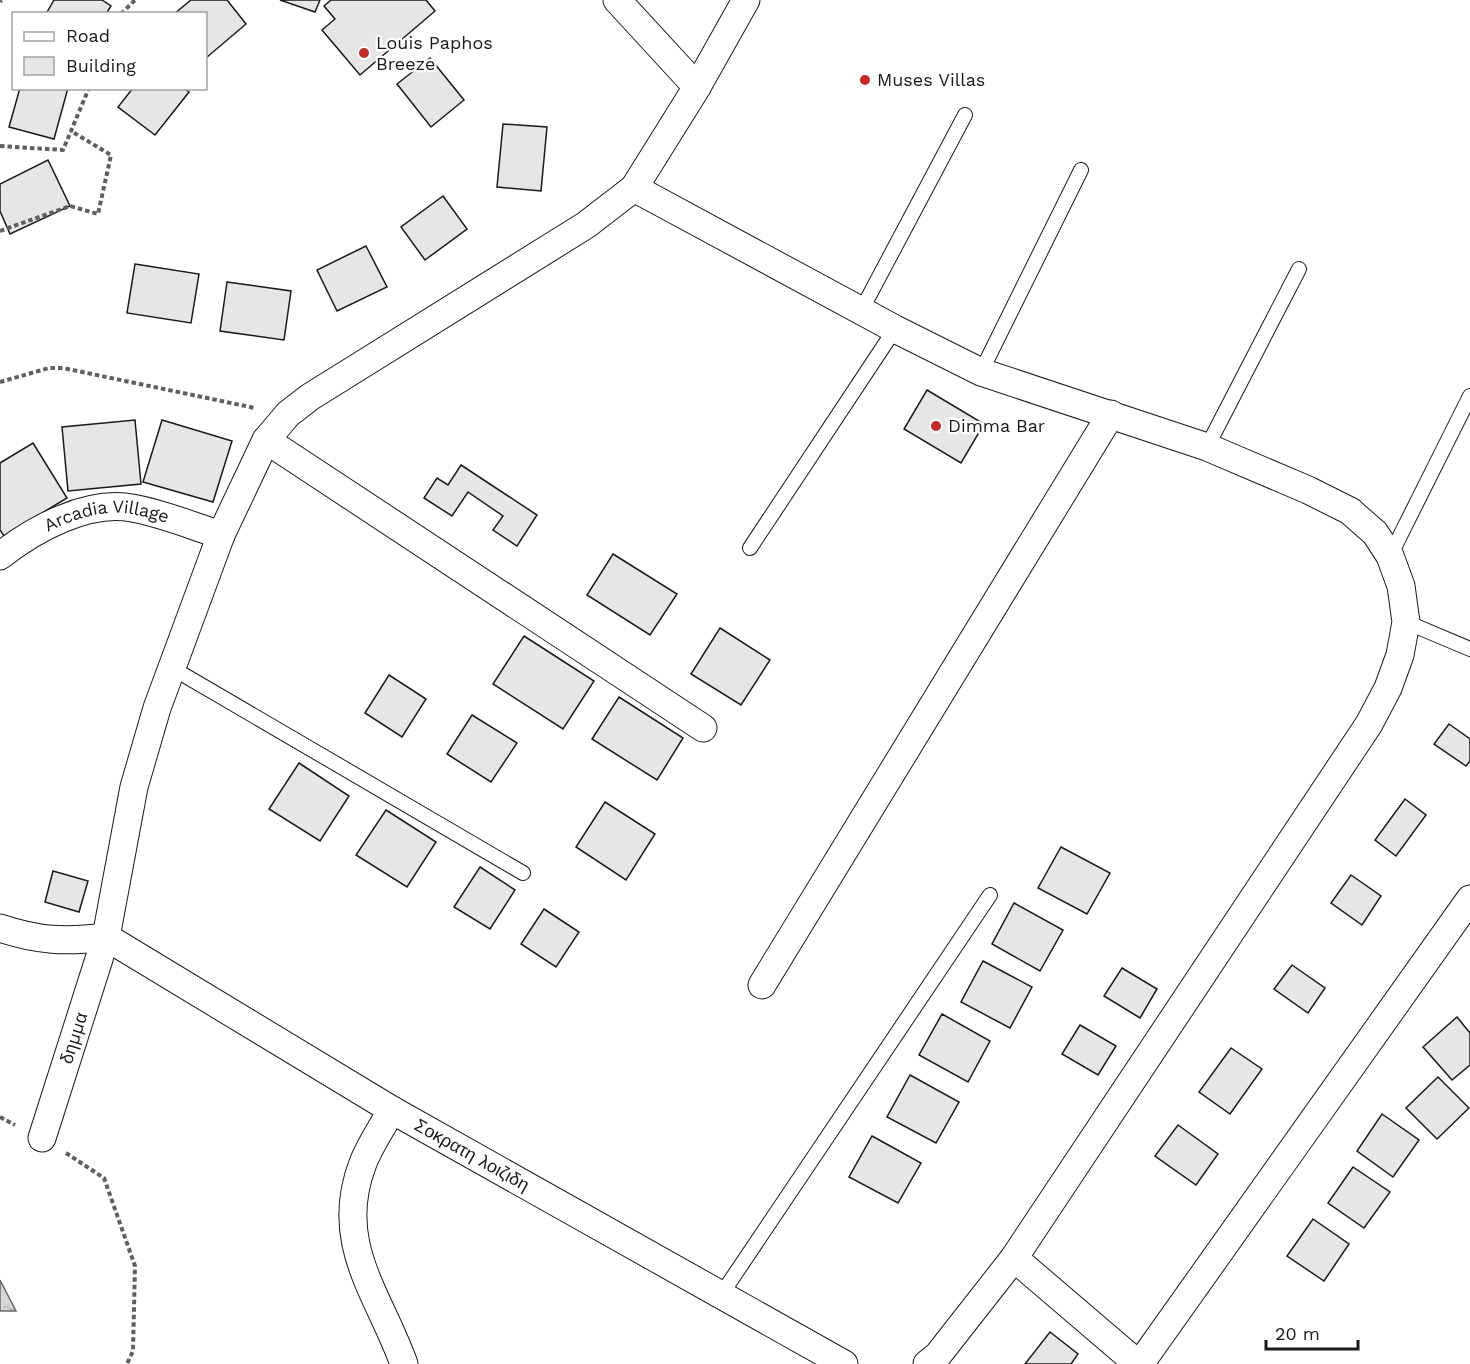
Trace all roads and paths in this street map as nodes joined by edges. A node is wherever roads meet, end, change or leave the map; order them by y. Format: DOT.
graph roads {
  1 [pos="135,0"];
  2 [pos="617,0"];
  3 [pos="746,0"];
  4 [pos="123,12"];
  5 [pos="698,87"];
  6 [pos="88,90"];
  7 [pos="964,115"];
  8 [pos="71,131"];
  9 [pos="0,146"];
  10 [pos="1081,170"];
  11 [pos="634,188"];
  12 [pos="0,231"];
  13 [pos="1299,269"];
  14 [pos="861,311"];
  15 [pos="895,329"];
  16 [pos="981,372"];
  17 [pos="0,382"];
  18 [pos="1470,396"];
  19 [pos="288,414"];
  20 [pos="1111,414"];
  21 [pos="266,440"];
  22 [pos="1207,447"];
  23 [pos="221,535"];
  24 [pos="750,548"];
  25 [pos="0,556"];
  26 [pos="1390,556"];
  27 [pos="1406,622"];
  28 [pos="1470,650"];
  29 [pos="172,668"];
  30 [pos="703,728"];
  31 [pos="524,873"];
  32 [pos="990,895"];
  33 [pos="1470,899"];
  34 [pos="0,928"];
  35 [pos="106,937"];
  36 [pos="762,985"];
  37 [pos="392,1110"];
  38 [pos="42,1138"];
  39 [pos="1014,1258"];
  40 [pos="721,1295"];
  41 [pos="127,1364"];
  42 [pos="405,1364"];
  43 [pos="844,1364"];
  44 [pos="927,1364"];
  45 [pos="1139,1364"];
  1 -- 4 [label="path"];
  2 -- 5 [label="street"];
  3 -- 5 [label="street"];
  5 -- 11 [label="street"];
  6 -- 8 [label="path"];
  7 -- 14 [label="lane"];
  8 -- 9 [label="path"];
  8 -- 12 [label="path"];
  10 -- 16 [label="lane"];
  11 -- 14 [label="street"];
  11 -- 19 [label="street, δημμα"];
  13 -- 22 [label="lane"];
  14 -- 15 [label="street"];
  15 -- 16 [label="street"];
  15 -- 24 [label="lane"];
  16 -- 20 [label="street"];
  17 -- 19 [label="path"];
  18 -- 26 [label="lane"];
  19 -- 21 [label="street, δημμα"];
  20 -- 22 [label="street"];
  20 -- 36 [label="street"];
  21 -- 23 [label="street, δημμα"];
  21 -- 30 [label="street"];
  22 -- 26 [label="street"];
  23 -- 25 [label="street, Arcadia Village"];
  23 -- 29 [label="street, δημμα"];
  26 -- 27 [label="street"];
  27 -- 28 [label="lane"];
  27 -- 39 [label="street"];
  29 -- 31 [label="lane"];
  29 -- 35 [label="street, δημμα"];
  32 -- 40 [label="lane"];
  33 -- 45 [label="street"];
  34 -- 35 [label="street"];
  35 -- 37 [label="street, Σοκρατη λοιζιδη"];
  35 -- 38 [label="street, δημμα"];
  37 -- 40 [label="street, Σοκρατη λοιζιδη"];
  37 -- 42 [label="street"];
  38 -- 41 [label="path"];
  39 -- 44 [label="street"];
  39 -- 45 [label="street"];
  40 -- 43 [label="street, Σοκρατη λοιζιδη"];
}
